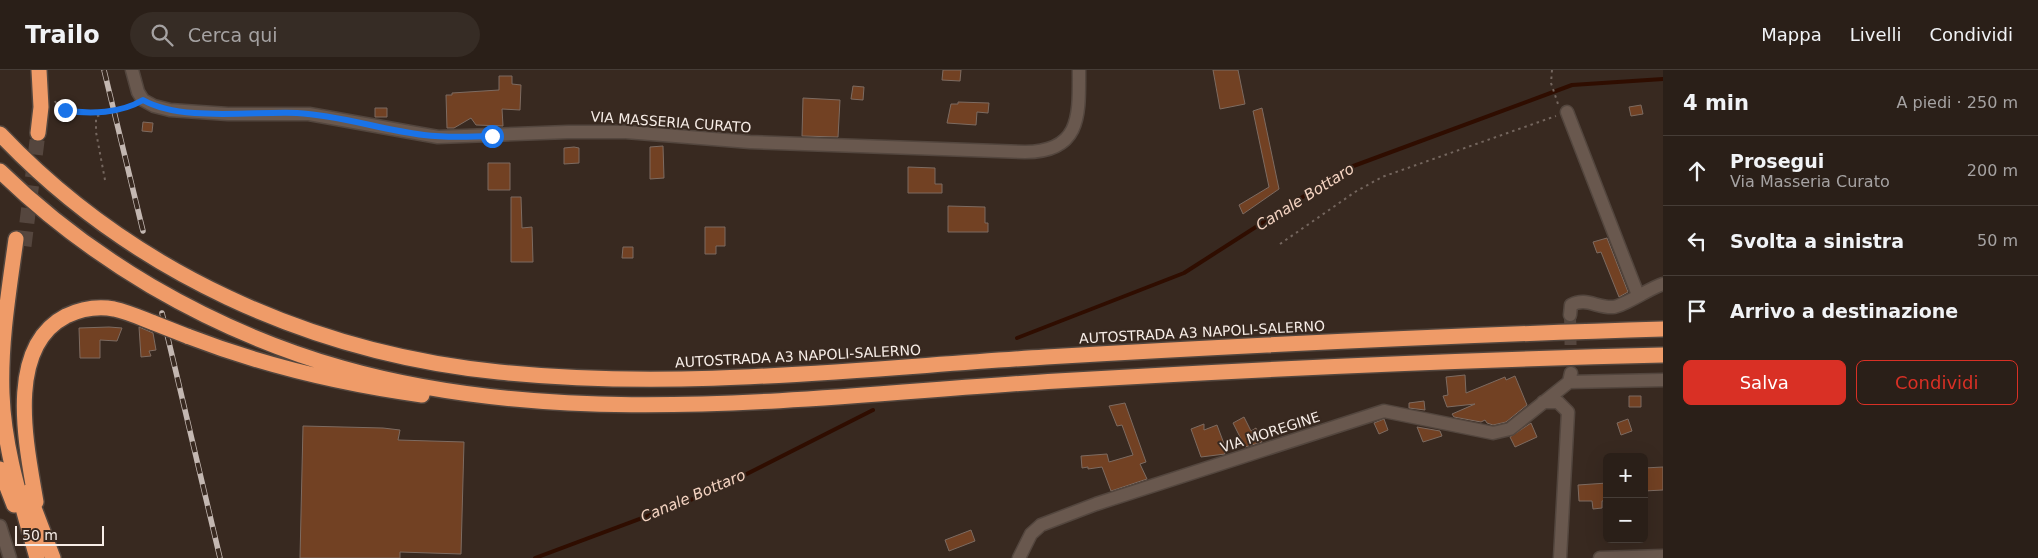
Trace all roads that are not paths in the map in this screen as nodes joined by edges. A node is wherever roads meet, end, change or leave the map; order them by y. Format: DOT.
graph roads {
  1 [pos="31,70"];
  2 [pos="39,70"];
  3 [pos="132,70"];
  4 [pos="1079,70"];
  5 [pos="1567,112"];
  6 [pos="0,130"];
  7 [pos="5,139"];
  8 [pos="0,171"];
  9 [pos="1663,284"];
  10 [pos="1638,295"];
  11 [pos="1570,315"];
  12 [pos="1663,329"];
  13 [pos="1663,355"];
  14 [pos="1663,380"];
  15 [pos="498,397"];
  16 [pos="1543,402"];
  17 [pos="0,469"];
  18 [pos="40,523"];
  19 [pos="0,526"];
  20 [pos="1663,556"];
  21 [pos="10,558"];
  22 [pos="36,558"];
  23 [pos="53,558"];
  24 [pos="1019,558"];
  25 [pos="1560,558"];
  26 [pos="1600,558"];
  1 -- 2 [label="highway"];
  3 -- 4 [label="street, VIA MASSERIA CURATO"];
  5 -- 10 [label="street"];
  6 -- 7 [label="highway, AUTOSTRADA A3 NAPOLI-SALERNO"];
  7 -- 12 [label="highway, AUTOSTRADA A3 NAPOLI-SALERNO"];
  8 -- 15 [label="highway"];
  9 -- 10 [label="street"];
  10 -- 11 [label="street"];
  13 -- 15 [label="highway"];
  14 -- 16 [label="street, VIA MOREGINE"];
  15 -- 18 [label="highway, bridge"];
  16 -- 24 [label="street, VIA MOREGINE"];
  16 -- 25 [label="street"];
  17 -- 22 [label="highway"];
  18 -- 22 [label="highway"];
  18 -- 23 [label="highway"];
  19 -- 21 [label="street"];
  20 -- 26 [label="street"];
}
